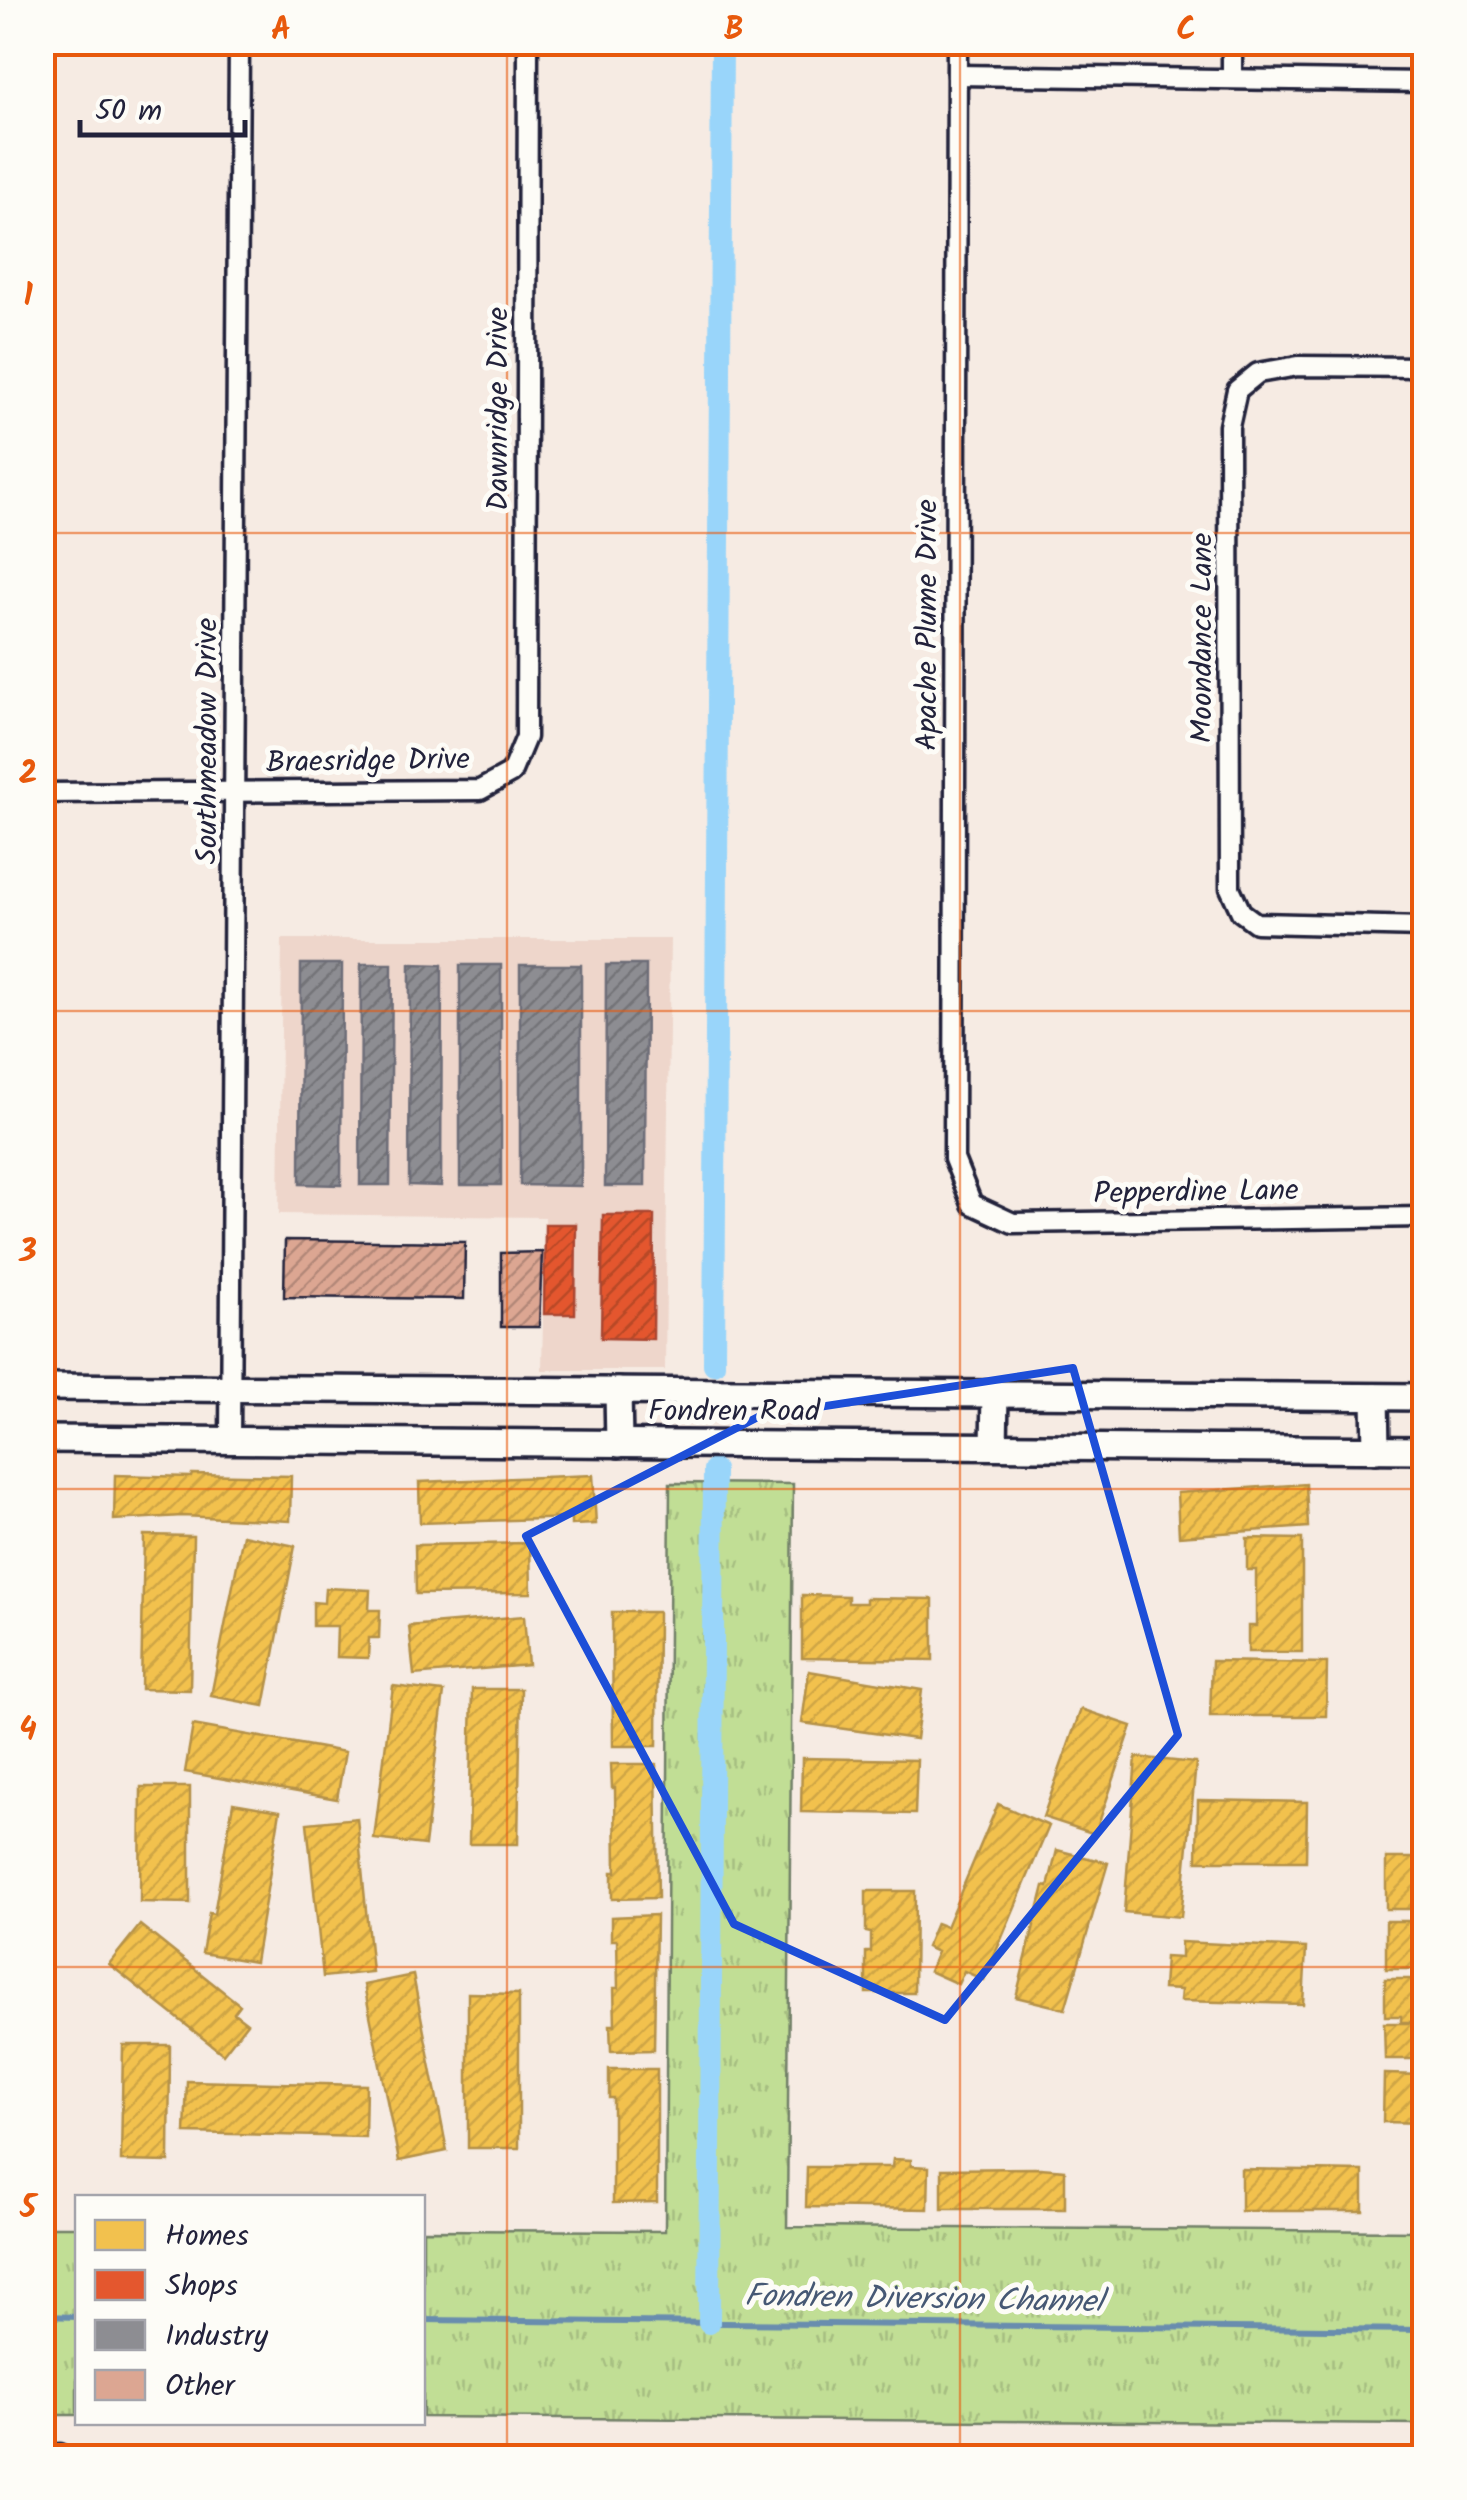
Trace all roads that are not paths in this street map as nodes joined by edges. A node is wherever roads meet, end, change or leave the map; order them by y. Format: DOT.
graph roads {
  1 [pos="239,42"];
  2 [pos="528,42"];
  3 [pos="957,42"];
  4 [pos="1232,42"];
  5 [pos="957,75"];
  6 [pos="1232,79"];
  7 [pos="1424,82"];
  8 [pos="1424,368"];
  9 [pos="511,773"];
  10 [pos="42,792"];
  11 [pos="235,792"];
  12 [pos="1424,927"];
  13 [pos="972,1204"];
  14 [pos="1424,1217"];
  15 [pos="42,1386"];
  16 [pos="231,1388"];
  17 [pos="618,1391"];
  18 [pos="995,1394"];
  19 [pos="1375,1397"];
  20 [pos="1424,1398"];
  21 [pos="42,1439"];
  22 [pos="230,1440"];
  23 [pos="619,1444"];
  24 [pos="994,1446"];
  25 [pos="1376,1450"];
  26 [pos="1424,1450"];
  1 -- 11 [label="street, Southmeadow Drive"];
  2 -- 9 [label="street, Dawnridge Drive"];
  3 -- 5 [label="street, Apache Plume Drive"];
  4 -- 6 [label="street"];
  5 -- 6 [label="street"];
  5 -- 13 [label="street, Apache Plume Drive"];
  6 -- 7 [label="street"];
  8 -- 12 [label="street, Moondance Lane"];
  9 -- 11 [label="street, Braesridge Drive"];
  10 -- 11 [label="street, Braesridge Drive"];
  11 -- 16 [label="street, Southmeadow Drive"];
  13 -- 14 [label="street, Pepperdine Lane"];
  15 -- 16 [label="main road, Fondren Road"];
  16 -- 17 [label="main road, Fondren Road"];
  16 -- 22 [label="street, Southmeadow Drive"];
  17 -- 18 [label="main road, Fondren Road"];
  17 -- 23 [label="main road"];
  18 -- 19 [label="main road, Fondren Road"];
  18 -- 24 [label="main road"];
  19 -- 20 [label="main road, Fondren Road"];
  19 -- 25 [label="main road"];
  21 -- 22 [label="main road, Fondren Road"];
  22 -- 23 [label="main road, Fondren Road"];
  23 -- 24 [label="main road, Fondren Road"];
  24 -- 25 [label="main road, Fondren Road"];
  25 -- 26 [label="main road, Fondren Road"];
}
